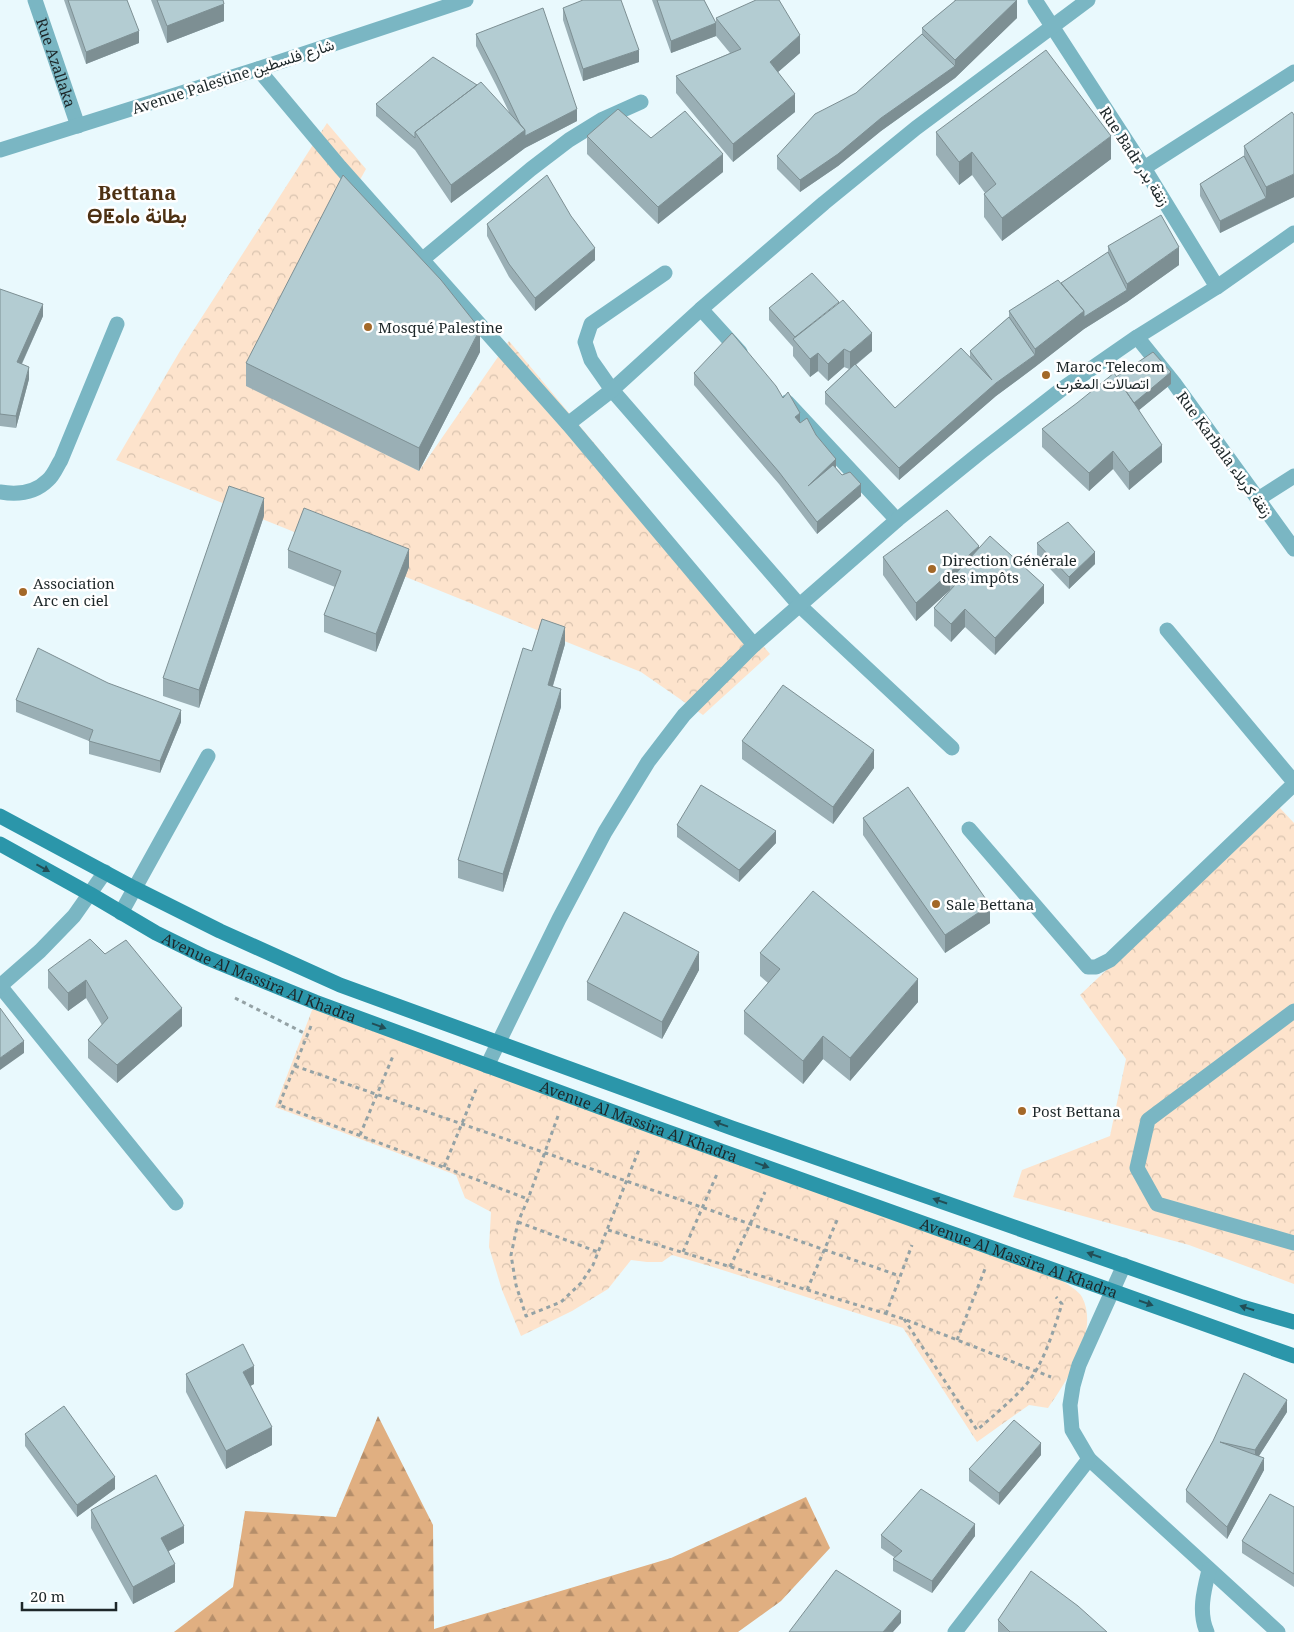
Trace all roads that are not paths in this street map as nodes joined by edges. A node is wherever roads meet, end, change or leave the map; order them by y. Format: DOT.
graph roads {
  1 [pos="35,0"];
  2 [pos="466,0"];
  3 [pos="1035,0"];
  4 [pos="1088,0"];
  5 [pos="1052,26"];
  6 [pos="258,70"];
  7 [pos="1294,72"];
  8 [pos="642,102"];
  9 [pos="78,126"];
  10 [pos="0,150"];
  11 [pos="1144,168"];
  12 [pos="1294,233"];
  13 [pos="422,259"];
  14 [pos="665,273"];
  15 [pos="1217,286"];
  16 [pos="700,310"];
  17 [pos="117,324"];
  18 [pos="1137,337"];
  19 [pos="748,360"];
  20 [pos="612,390"];
  21 [pos="775,390"];
  22 [pos="568,424"];
  23 [pos="1294,476"];
  24 [pos="0,492"];
  25 [pos="1258,499"];
  26 [pos="897,520"];
  27 [pos="1294,549"];
  28 [pos="800,606"];
  29 [pos="1168,630"];
  30 [pos="754,646"];
  31 [pos="952,748"];
  32 [pos="208,756"];
  33 [pos="1294,783"];
  34 [pos="0,816"];
  35 [pos="969,829"];
  36 [pos="0,844"];
  37 [pos="105,872"];
  38 [pos="134,888"];
  39 [pos="90,894"];
  40 [pos="121,913"];
  41 [pos="0,986"];
  42 [pos="1294,1011"];
  43 [pos="498,1043"];
  44 [pos="487,1066"];
  45 [pos="176,1203"];
  46 [pos="1294,1243"];
  47 [pos="1124,1265"];
  48 [pos="1113,1291"];
  49 [pos="1294,1322"];
  50 [pos="1294,1356"];
  51 [pos="1089,1459"];
  52 [pos="1209,1570"];
  53 [pos="955,1632"];
  54 [pos="1207,1632"];
  55 [pos="1278,1632"];
  1 -- 9 [label="street, Rue Azallaka"];
  2 -- 6 [label="street, Avenue Palestine شارع فلسطين"];
  3 -- 5 [label="street, Rue Badr زنقة بدر"];
  4 -- 5 [label="street"];
  5 -- 11 [label="street, Rue Badr زنقة بدر"];
  5 -- 16 [label="street"];
  6 -- 9 [label="street, Avenue Palestine شارع فلسطين"];
  6 -- 13 [label="street"];
  7 -- 11 [label="street"];
  8 -- 13 [label="street"];
  9 -- 10 [label="street, Avenue Palestine شارع فلسطين"];
  11 -- 15 [label="street, Rue Badr زنقة بدر"];
  12 -- 15 [label="street"];
  13 -- 22 [label="street"];
  14 -- 20 [label="street"];
  15 -- 18 [label="street"];
  16 -- 19 [label="street"];
  16 -- 20 [label="street"];
  17 -- 24 [label="street"];
  18 -- 25 [label="street, Rue Karbala زنقة كربلاء"];
  18 -- 26 [label="street"];
  20 -- 22 [label="street"];
  20 -- 28 [label="street"];
  21 -- 26 [label="street"];
  22 -- 30 [label="street"];
  23 -- 25 [label="street"];
  25 -- 27 [label="street, Rue Karbala زنقة كربلاء"];
  26 -- 28 [label="street"];
  28 -- 30 [label="street"];
  28 -- 31 [label="street"];
  29 -- 33 [label="street"];
  30 -- 43 [label="street"];
  32 -- 38 [label="street"];
  33 -- 35 [label="street"];
  34 -- 37 [label="main road, Avenue Al Massira Al Khadra"];
  36 -- 39 [label="main road, Avenue Al Massira Al Khadra, one-way"];
  37 -- 38 [label="main road, Avenue Al Massira Al Khadra"];
  37 -- 39 [label="street"];
  38 -- 40 [label="street"];
  38 -- 43 [label="main road, Avenue Al Massira Al Khadra"];
  39 -- 40 [label="main road, Avenue Al Massira Al Khadra"];
  39 -- 41 [label="street"];
  40 -- 44 [label="main road, Avenue Al Massira Al Khadra, one-way"];
  41 -- 45 [label="street"];
  42 -- 46 [label="street"];
  43 -- 44 [label="street"];
  47 -- 43 [label="main road, Avenue Al Massira Al Khadra, one-way"];
  44 -- 48 [label="main road, Avenue Al Massira Al Khadra, one-way"];
  47 -- 48 [label="street"];
  49 -- 47 [label="main road, Avenue Al Massira Al Khadra, one-way"];
  48 -- 50 [label="main road, Avenue Al Massira Al Khadra, one-way"];
  48 -- 51 [label="street"];
  51 -- 52 [label="street"];
  51 -- 53 [label="street"];
  52 -- 54 [label="street"];
  52 -- 55 [label="street"];
}
